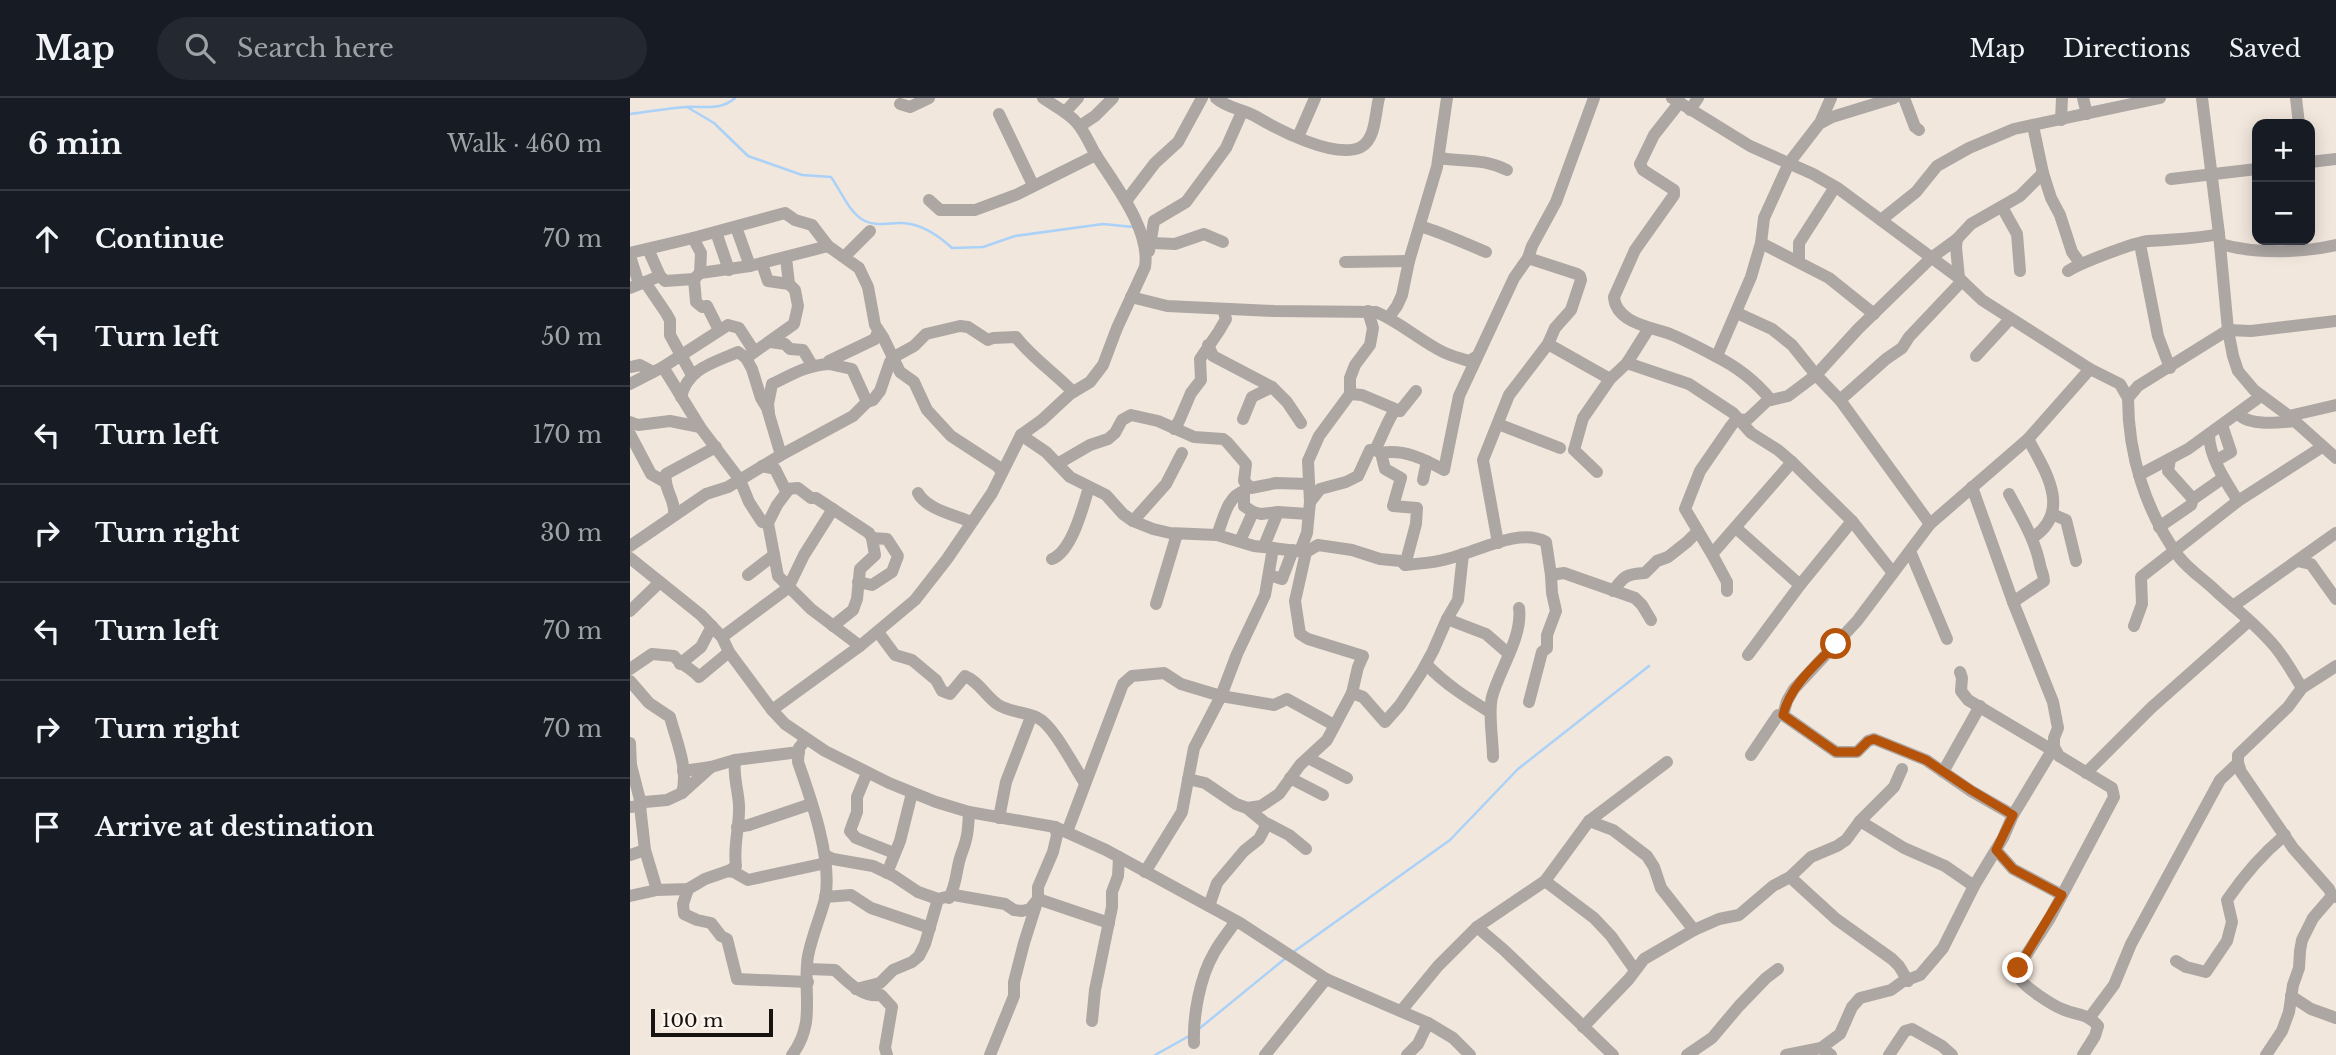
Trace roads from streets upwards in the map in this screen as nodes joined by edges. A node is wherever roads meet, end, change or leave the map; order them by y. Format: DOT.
graph roads {
  1 [pos="929,98"];
  2 [pos="1042,98"];
  3 [pos="1078,98"];
  4 [pos="1113,98"];
  5 [pos="1202,98"];
  6 [pos="1216,98"];
  7 [pos="1315,98"];
  8 [pos="1379,98"];
  9 [pos="1447,98"];
  10 [pos="1594,98"];
  11 [pos="1698,98"];
  12 [pos="1831,98"];
  13 [pos="1894,98"];
  14 [pos="1904,98"];
  15 [pos="2062,98"];
  16 [pos="2083,98"];
  17 [pos="2160,98"];
  18 [pos="2202,98"];
  19 [pos="2296,98"];
  20 [pos="1680,103"];
  21 [pos="900,104"];
  22 [pos="1065,112"];
  23 [pos="1242,112"];
  24 [pos="999,114"];
  25 [pos="2087,114"];
  26 [pos="2298,119"];
  27 [pos="2061,120"];
  28 [pos="1819,124"];
  29 [pos="1080,126"];
  30 [pos="2033,126"];
  31 [pos="1919,131"];
  32 [pos="1297,137"];
  33 [pos="1096,155"];
  34 [pos="1439,158"];
  35 [pos="2336,159"];
  36 [pos="2315,161"];
  37 [pos="1789,163"];
  38 [pos="1507,170"];
  39 [pos="2252,170"];
  40 [pos="2043,173"];
  41 [pos="2212,175"];
  42 [pos="2171,180"];
  43 [pos="1033,186"];
  44 [pos="1835,187"];
  45 [pos="929,200"];
  46 [pos="1126,201"];
  47 [pos="2001,207"];
  48 [pos="1881,220"];
  49 [pos="1420,226"];
  50 [pos="736,227"];
  51 [pos="870,231"];
  52 [pos="716,232"];
  53 [pos="693,238"];
  54 [pos="1958,239"];
  55 [pos="2220,239"];
  56 [pos="1223,242"];
  57 [pos="1152,243"];
  58 [pos="1761,243"];
  59 [pos="2140,244"];
  60 [pos="2336,245"];
  61 [pos="828,246"];
  62 [pos="648,249"];
  63 [pos="1486,252"];
  64 [pos="1147,256"];
  65 [pos="844,257"];
  66 [pos="786,258"];
  67 [pos="1528,258"];
  68 [pos="1931,258"];
  69 [pos="631,259"];
  70 [pos="1409,261"];
  71 [pos="1800,261"];
  72 [pos="1345,262"];
  73 [pos="2080,263"];
  74 [pos="756,265"];
  75 [pos="729,270"];
  76 [pos="2020,271"];
  77 [pos="2068,271"];
  78 [pos="660,276"];
  79 [pos="697,276"];
  80 [pos="1961,279"];
  81 [pos="638,284"];
  82 [pos="789,284"];
  83 [pos="1131,297"];
  84 [pos="1230,309"];
  85 [pos="1368,311"];
  86 [pos="1737,313"];
  87 [pos="1874,314"];
  88 [pos="1389,317"];
  89 [pos="2010,319"];
  90 [pos="2336,321"];
  91 [pos="1649,328"];
  92 [pos="719,330"];
  93 [pos="2228,330"];
  94 [pos="878,331"];
  95 [pos="770,342"];
  96 [pos="1548,344"];
  97 [pos="1208,345"];
  98 [pos="680,354"];
  99 [pos="750,354"];
  100 [pos="1717,356"];
  101 [pos="1976,356"];
  102 [pos="894,357"];
  103 [pos="1476,357"];
  104 [pos="1627,363"];
  105 [pos="812,365"];
  106 [pos="829,365"];
  107 [pos="630,367"];
  108 [pos="2170,368"];
  109 [pos="658,369"];
  110 [pos="2090,369"];
  111 [pos="692,375"];
  112 [pos="1816,375"];
  113 [pos="1610,379"];
  114 [pos="630,384"];
  115 [pos="1272,387"];
  116 [pos="1416,391"];
  117 [pos="1073,392"];
  118 [pos="1349,394"];
  119 [pos="2261,396"];
  120 [pos="681,397"];
  121 [pos="2128,398"];
  122 [pos="1771,400"];
  123 [pos="1840,400"];
  124 [pos="867,402"];
  125 [pos="2336,405"];
  126 [pos="1400,411"];
  127 [pos="769,413"];
  128 [pos="2238,414"];
  129 [pos="1243,419"];
  130 [pos="2292,419"];
  131 [pos="1741,421"];
  132 [pos="630,422"];
  133 [pos="1301,423"];
  134 [pos="1498,424"];
  135 [pos="2222,425"];
  136 [pos="700,427"];
  137 [pos="1174,429"];
  138 [pos="630,434"];
  139 [pos="1021,435"];
  140 [pos="2209,435"];
  141 [pos="2028,439"];
  142 [pos="716,447"];
  143 [pos="2322,447"];
  144 [pos="1560,448"];
  145 [pos="1378,452"];
  146 [pos="1182,453"];
  147 [pos="781,455"];
  148 [pos="2336,458"];
  149 [pos="2171,460"];
  150 [pos="2217,460"];
  151 [pos="1427,461"];
  152 [pos="1792,462"];
  153 [pos="1059,463"];
  154 [pos="762,466"];
  155 [pos="1002,472"];
  156 [pos="1597,472"];
  157 [pos="2138,475"];
  158 [pos="2223,478"];
  159 [pos="740,480"];
  160 [pos="1423,480"];
  161 [pos="665,482"];
  162 [pos="1308,484"];
  163 [pos="1089,487"];
  164 [pos="1972,487"];
  165 [pos="1245,488"];
  166 [pos="789,489"];
  167 [pos="918,493"];
  168 [pos="2009,494"];
  169 [pos="2193,499"];
  170 [pos="2238,501"];
  171 [pos="1309,508"];
  172 [pos="833,509"];
  173 [pos="1253,512"];
  174 [pos="1278,512"];
  175 [pos="2052,514"];
  176 [pos="674,516"];
  177 [pos="1852,521"];
  178 [pos="971,522"];
  179 [pos="1133,522"];
  180 [pos="768,523"];
  181 [pos="1930,524"];
  182 [pos="2159,527"];
  183 [pos="1736,528"];
  184 [pos="1698,531"];
  185 [pos="2336,533"];
  186 [pos="1177,534"];
  187 [pos="1217,535"];
  188 [pos="872,538"];
  189 [pos="2032,538"];
  190 [pos="631,540"];
  191 [pos="1240,541"];
  192 [pos="1498,543"];
  193 [pos="1269,547"];
  194 [pos="1300,551"];
  195 [pos="1910,551"];
  196 [pos="2176,551"];
  197 [pos="1463,554"];
  198 [pos="1712,554"];
  199 [pos="774,555"];
  200 [pos="630,558"];
  201 [pos="1052,559"];
  202 [pos="2076,561"];
  203 [pos="2297,561"];
  204 [pos="1405,565"];
  205 [pos="1894,573"];
  206 [pos="748,575"];
  207 [pos="1269,575"];
  208 [pos="1551,575"];
  209 [pos="660,582"];
  210 [pos="858,582"];
  211 [pos="1800,585"];
  212 [pos="788,588"];
  213 [pos="1613,591"];
  214 [pos="1727,591"];
  215 [pos="2336,599"];
  216 [pos="2013,602"];
  217 [pos="1156,604"];
  218 [pos="2233,606"];
  219 [pos="1518,608"];
  220 [pos="630,611"];
  221 [pos="1447,619"];
  222 [pos="1651,620"];
  223 [pos="2249,621"];
  224 [pos="712,626"];
  225 [pos="833,626"];
  226 [pos="2134,626"];
  227 [pos="878,632"];
  228 [pos="722,637"];
  229 [pos="1947,639"];
  230 [pos="860,646"];
  231 [pos="729,652"];
  232 [pos="1509,654"];
  233 [pos="1748,655"];
  234 [pos="680,663"];
  235 [pos="1426,664"];
  236 [pos="2336,666"];
  237 [pos="630,669"];
  238 [pos="1960,672"];
  239 [pos="630,681"];
  240 [pos="2302,688"];
  241 [pos="1352,693"];
  242 [pos="1221,696"];
  243 [pos="1529,702"];
  244 [pos="1980,706"];
  245 [pos="772,710"];
  246 [pos="1490,712"];
  247 [pos="1783,715"];
  248 [pos="1031,717"];
  249 [pos="1334,725"];
  250 [pos="806,739"];
  251 [pos="630,743"];
  252 [pos="2053,748"];
  253 [pos="799,752"];
  254 [pos="1751,755"];
  255 [pos="1493,757"];
  256 [pos="1307,758"];
  257 [pos="735,760"];
  258 [pos="1667,762"];
  259 [pos="2238,763"];
  260 [pos="711,767"];
  261 [pos="1902,769"];
  262 [pos="683,771"];
  263 [pos="1943,772"];
  264 [pos="867,773"];
  265 [pos="2086,773"];
  266 [pos="633,776"];
  267 [pos="1290,778"];
  268 [pos="1347,778"];
  269 [pos="1188,779"];
  270 [pos="1085,783"];
  271 [pos="682,793"];
  272 [pos="912,793"];
  273 [pos="1323,794"];
  274 [pos="811,804"];
  275 [pos="637,806"];
  276 [pos="1247,808"];
  277 [pos="969,812"];
  278 [pos="2013,815"];
  279 [pos="999,818"];
  280 [pos="1589,821"];
  281 [pos="1860,821"];
  282 [pos="1267,824"];
  283 [pos="737,827"];
  284 [pos="1061,829"];
  285 [pos="2285,835"];
  286 [pos="1306,849"];
  287 [pos="645,850"];
  288 [pos="1996,850"];
  289 [pos="894,853"];
  290 [pos="630,855"];
  291 [pos="1119,857"];
  292 [pos="825,859"];
  293 [pos="729,871"];
  294 [pos="1145,872"];
  295 [pos="887,873"];
  296 [pos="1790,877"];
  297 [pos="1545,881"];
  298 [pos="1974,886"];
  299 [pos="688,889"];
  300 [pos="657,890"];
  301 [pos="2062,895"];
  302 [pos="630,896"];
  303 [pos="825,897"];
  304 [pos="2334,897"];
  305 [pos="943,899"];
  306 [pos="1038,899"];
  307 [pos="1209,906"];
  308 [pos="1236,921"];
  309 [pos="1109,923"];
  310 [pos="1477,927"];
  311 [pos="930,928"];
  312 [pos="1694,930"];
  313 [pos="2176,961"];
  314 [pos="1778,969"];
  315 [pos="1634,970"];
  316 [pos="808,976"];
  317 [pos="1326,979"];
  318 [pos="1908,981"];
  319 [pos="856,989"];
  320 [pos="2291,996"];
  321 [pos="1401,1011"];
  322 [pos="2091,1017"];
  323 [pos="2336,1018"];
  324 [pos="1092,1021"];
  325 [pos="1428,1023"];
  326 [pos="1583,1027"];
  327 [pos="1194,1043"];
  328 [pos="1826,1051"];
  329 [pos="798,1053"];
  330 [pos="887,1055"];
  331 [pos="990,1055"];
  332 [pos="1265,1055"];
  333 [pos="1407,1055"];
  334 [pos="1470,1055"];
  335 [pos="1613,1055"];
  336 [pos="1687,1055"];
  337 [pos="1786,1055"];
  338 [pos="1889,1055"];
  339 [pos="1952,1055"];
  340 [pos="2082,1055"];
  341 [pos="2266,1055"];
  1 -- 21 [label="street"];
  2 -- 22 [label="street"];
  3 -- 22 [label="street"];
  4 -- 29 [label="street"];
  5 -- 46 [label="street"];
  6 -- 23 [label="street"];
  7 -- 32 [label="street"];
  8 -- 32 [label="street"];
  9 -- 34 [label="street"];
  10 -- 67 [label="street"];
  11 -- 20 [label="street"];
  12 -- 28 [label="street"];
  13 -- 28 [label="street"];
  14 -- 31 [label="street"];
  15 -- 27 [label="street"];
  16 -- 25 [label="street"];
  17 -- 25 [label="street"];
  18 -- 41 [label="street"];
  19 -- 26 [label="street"];
  20 -- 37 [label="street"];
  20 -- 91 [label="street"];
  22 -- 29 [label="street"];
  23 -- 32 [label="street"];
  23 -- 57 [label="street"];
  24 -- 43 [label="street"];
  25 -- 27 [label="street"];
  27 -- 30 [label="street"];
  28 -- 37 [label="street"];
  29 -- 33 [label="street"];
  30 -- 40 [label="street"];
  30 -- 48 [label="street"];
  33 -- 43 [label="street"];
  33 -- 46 [label="street"];
  34 -- 38 [label="street"];
  34 -- 49 [label="street"];
  35 -- 36 [label="street"];
  37 -- 44 [label="street"];
  37 -- 58 [label="street"];
  39 -- 41 [label="street"];
  40 -- 47 [label="street"];
  40 -- 73 [label="street"];
  41 -- 42 [label="street"];
  41 -- 55 [label="street"];
  43 -- 45 [label="street"];
  44 -- 48 [label="street"];
  44 -- 71 [label="street"];
  46 -- 64 [label="street"];
  47 -- 54 [label="street"];
  47 -- 76 [label="street"];
  48 -- 68 [label="street"];
  49 -- 63 [label="street"];
  49 -- 70 [label="street"];
  50 -- 52 [label="street"];
  50 -- 61 [label="street"];
  50 -- 74 [label="street"];
  51 -- 65 [label="street"];
  52 -- 53 [label="street"];
  52 -- 75 [label="street"];
  53 -- 62 [label="street"];
  53 -- 79 [label="street"];
  54 -- 68 [label="street"];
  54 -- 80 [label="street"];
  55 -- 59 [label="street"];
  55 -- 60 [label="street"];
  55 -- 93 [label="street"];
  56 -- 57 [label="street"];
  57 -- 64 [label="street"];
  58 -- 71 [label="street"];
  58 -- 86 [label="street"];
  59 -- 73 [label="street"];
  59 -- 108 [label="street"];
  61 -- 65 [label="street"];
  61 -- 66 [label="street"];
  62 -- 69 [label="street"];
  62 -- 78 [label="street"];
  64 -- 83 [label="street"];
  65 -- 94 [label="street"];
  66 -- 74 [label="street"];
  66 -- 82 [label="street"];
  67 -- 96 [label="street"];
  67 -- 103 [label="street"];
  68 -- 80 [label="street"];
  68 -- 87 [label="street"];
  69 -- 81 [label="street"];
  70 -- 72 [label="street"];
  70 -- 88 [label="street"];
  71 -- 87 [label="street"];
  73 -- 77 [label="street"];
  74 -- 75 [label="street"];
  74 -- 82 [label="street"];
  75 -- 79 [label="street"];
  78 -- 79 [label="street"];
  78 -- 81 [label="street"];
  79 -- 92 [label="street"];
  80 -- 89 [label="street"];
  80 -- 123 [label="street"];
  81 -- 98 [label="street"];
  82 -- 95 [label="street"];
  83 -- 84 [label="street"];
  83 -- 117 [label="street"];
  84 -- 85 [label="street"];
  84 -- 97 [label="street"];
  85 -- 88 [label="street"];
  85 -- 118 [label="street"];
  86 -- 100 [label="street"];
  86 -- 112 [label="street"];
  87 -- 112 [label="street"];
  88 -- 103 [label="street"];
  89 -- 101 [label="street"];
  89 -- 110 [label="street"];
  90 -- 93 [label="street"];
  91 -- 100 [label="street"];
  91 -- 104 [label="street"];
  92 -- 98 [label="street"];
  92 -- 99 [label="street"];
  93 -- 108 [label="street"];
  93 -- 119 [label="street"];
  94 -- 102 [label="street"];
  94 -- 106 [label="street"];
  95 -- 99 [label="street"];
  95 -- 105 [label="street"];
  96 -- 113 [label="street"];
  96 -- 134 [label="street"];
  97 -- 115 [label="street"];
  97 -- 137 [label="street"];
  98 -- 109 [label="street"];
  98 -- 111 [label="street"];
  99 -- 111 [label="street"];
  99 -- 127 [label="street"];
  100 -- 122 [label="street"];
  102 -- 117 [label="street"];
  102 -- 124 [label="street"];
  102 -- 155 [label="street"];
  103 -- 151 [label="street"];
  104 -- 113 [label="street"];
  104 -- 131 [label="street"];
  105 -- 106 [label="street"];
  105 -- 127 [label="street"];
  106 -- 124 [label="street"];
  107 -- 109 [label="street"];
  108 -- 121 [label="street"];
  109 -- 114 [label="street"];
  109 -- 120 [label="street"];
  110 -- 121 [label="street"];
  110 -- 141 [label="street"];
  111 -- 120 [label="street"];
  112 -- 122 [label="street"];
  112 -- 123 [label="street"];
  113 -- 156 [label="street"];
  115 -- 129 [label="street"];
  115 -- 133 [label="street"];
  116 -- 126 [label="street"];
  117 -- 139 [label="street"];
  118 -- 126 [label="street"];
  118 -- 162 [label="street"];
  119 -- 128 [label="street"];
  119 -- 130 [label="street"];
  120 -- 136 [label="street"];
  121 -- 157 [label="street"];
  122 -- 131 [label="street"];
  123 -- 181 [label="street"];
  124 -- 147 [label="street"];
  125 -- 130 [label="street"];
  126 -- 145 [label="street"];
  127 -- 147 [label="street"];
  128 -- 130 [label="street"];
  128 -- 135 [label="street"];
  130 -- 143 [label="street"];
  131 -- 152 [label="street"];
  131 -- 184 [label="street"];
  132 -- 136 [label="street"];
  134 -- 144 [label="street"];
  134 -- 192 [label="street"];
  135 -- 140 [label="street"];
  135 -- 150 [label="street"];
  136 -- 142 [label="street"];
  137 -- 153 [label="street"];
  137 -- 165 [label="street"];
  138 -- 161 [label="street"];
  139 -- 153 [label="street"];
  139 -- 155 [label="street"];
  140 -- 149 [label="street"];
  140 -- 150 [label="street"];
  141 -- 164 [label="street"];
  141 -- 175 [label="street"];
  142 -- 159 [label="street"];
  142 -- 161 [label="street"];
  143 -- 148 [label="street"];
  143 -- 170 [label="street"];
  145 -- 151 [label="street"];
  145 -- 171 [label="street"];
  145 -- 204 [label="street"];
  146 -- 179 [label="street"];
  147 -- 154 [label="street"];
  149 -- 157 [label="street"];
  149 -- 169 [label="street"];
  150 -- 158 [label="street"];
  151 -- 160 [label="street"];
  152 -- 177 [label="street"];
  152 -- 183 [label="street"];
  153 -- 163 [label="street"];
  154 -- 159 [label="street"];
  154 -- 166 [label="street"];
  155 -- 178 [label="street"];
  157 -- 182 [label="street"];
  158 -- 169 [label="street"];
  158 -- 170 [label="street"];
  159 -- 176 [label="street"];
  159 -- 180 [label="street"];
  161 -- 176 [label="street"];
  162 -- 165 [label="street"];
  162 -- 171 [label="street"];
  163 -- 179 [label="street"];
  163 -- 201 [label="street"];
  164 -- 181 [label="street"];
  164 -- 216 [label="street"];
  165 -- 173 [label="street"];
  165 -- 187 [label="street"];
  166 -- 172 [label="street"];
  166 -- 180 [label="street"];
  167 -- 178 [label="street"];
  168 -- 189 [label="street"];
  169 -- 182 [label="street"];
  170 -- 196 [label="street"];
  171 -- 174 [label="street"];
  171 -- 194 [label="street"];
  172 -- 188 [label="street"];
  172 -- 212 [label="street"];
  173 -- 174 [label="street"];
  173 -- 191 [label="street"];
  174 -- 193 [label="street"];
  175 -- 189 [label="street"];
  175 -- 202 [label="street"];
  176 -- 190 [label="street"];
  177 -- 205 [label="street"];
  177 -- 211 [label="street"];
  178 -- 227 [label="street"];
  179 -- 186 [label="street"];
  180 -- 199 [label="street"];
  181 -- 195 [label="street"];
  182 -- 196 [label="street"];
  183 -- 198 [label="street"];
  183 -- 211 [label="street"];
  184 -- 198 [label="street"];
  184 -- 213 [label="street"];
  185 -- 203 [label="street"];
  186 -- 187 [label="street"];
  186 -- 217 [label="street"];
  187 -- 191 [label="street"];
  188 -- 210 [label="street"];
  188 -- 210 [label="street"];
  189 -- 216 [label="street"];
  191 -- 193 [label="street"];
  192 -- 197 [label="street"];
  192 -- 208 [label="street"];
  193 -- 194 [label="street"];
  193 -- 207 [label="street"];
  194 -- 204 [label="street"];
  194 -- 207 [label="street"];
  194 -- 241 [label="street"];
  195 -- 205 [label="street"];
  195 -- 229 [label="street"];
  196 -- 218 [label="street"];
  196 -- 226 [label="street"];
  197 -- 204 [label="street"];
  197 -- 221 [label="street"];
  198 -- 214 [label="street"];
  199 -- 206 [label="street"];
  199 -- 212 [label="street"];
  200 -- 209 [label="street"];
  203 -- 215 [label="street"];
  203 -- 218 [label="street"];
  205 -- 247 [label="street"];
  207 -- 242 [label="street"];
  208 -- 213 [label="street"];
  208 -- 243 [label="street"];
  209 -- 220 [label="street"];
  209 -- 224 [label="street"];
  210 -- 225 [label="street"];
  211 -- 233 [label="street"];
  212 -- 225 [label="street"];
  212 -- 228 [label="street"];
  213 -- 222 [label="street"];
  216 -- 252 [label="street"];
  218 -- 223 [label="street"];
  219 -- 232 [label="street"];
  221 -- 232 [label="street"];
  221 -- 235 [label="street"];
  223 -- 240 [label="street"];
  223 -- 265 [label="street"];
  224 -- 228 [label="street"];
  224 -- 234 [label="street"];
  225 -- 230 [label="street"];
  227 -- 230 [label="street"];
  227 -- 248 [label="street"];
  228 -- 231 [label="street"];
  230 -- 245 [label="street"];
  231 -- 234 [label="street"];
  231 -- 245 [label="street"];
  232 -- 246 [label="street"];
  234 -- 237 [label="street"];
  235 -- 241 [label="street"];
  235 -- 246 [label="street"];
  236 -- 240 [label="street"];
  238 -- 244 [label="street"];
  239 -- 262 [label="street"];
  240 -- 259 [label="street"];
  241 -- 249 [label="street"];
  242 -- 249 [label="street"];
  242 -- 269 [label="street"];
  242 -- 270 [label="street"];
  244 -- 252 [label="street"];
  244 -- 263 [label="street"];
  245 -- 250 [label="street"];
  246 -- 255 [label="street"];
  247 -- 254 [label="street"];
  247 -- 263 [label="street"];
  248 -- 270 [label="street"];
  248 -- 279 [label="street"];
  249 -- 256 [label="street"];
  250 -- 253 [label="street"];
  250 -- 264 [label="street"];
  251 -- 266 [label="street"];
  252 -- 265 [label="street"];
  252 -- 278 [label="street"];
  253 -- 257 [label="street"];
  253 -- 274 [label="street"];
  256 -- 267 [label="street"];
  256 -- 268 [label="street"];
  257 -- 260 [label="street"];
  257 -- 283 [label="street"];
  258 -- 280 [label="street"];
  259 -- 285 [label="street"];
  259 -- 322 [label="street"];
  260 -- 262 [label="street"];
  260 -- 271 [label="street"];
  261 -- 281 [label="street"];
  262 -- 271 [label="street"];
  263 -- 278 [label="street"];
  264 -- 272 [label="street"];
  264 -- 289 [label="street"];
  265 -- 301 [label="street"];
  266 -- 275 [label="street"];
  267 -- 273 [label="street"];
  267 -- 276 [label="street"];
  269 -- 276 [label="street"];
  269 -- 294 [label="street"];
  270 -- 284 [label="street"];
  271 -- 275 [label="street"];
  272 -- 277 [label="street"];
  272 -- 289 [label="street"];
  274 -- 283 [label="street"];
  274 -- 292 [label="street"];
  275 -- 287 [label="street"];
  276 -- 282 [label="street"];
  277 -- 279 [label="street"];
  277 -- 305 [label="street"];
  278 -- 288 [label="street"];
  279 -- 284 [label="street"];
  280 -- 297 [label="street"];
  280 -- 312 [label="street"];
  281 -- 296 [label="street"];
  281 -- 298 [label="street"];
  282 -- 286 [label="street"];
  282 -- 307 [label="street"];
  283 -- 293 [label="street"];
  284 -- 291 [label="street"];
  284 -- 306 [label="street"];
  285 -- 304 [label="street"];
  285 -- 313 [label="street"];
  287 -- 290 [label="street"];
  287 -- 300 [label="street"];
  288 -- 298 [label="street"];
  288 -- 301 [label="street"];
  289 -- 295 [label="street"];
  291 -- 294 [label="street"];
  291 -- 309 [label="street"];
  292 -- 293 [label="street"];
  292 -- 295 [label="street"];
  292 -- 303 [label="street"];
  293 -- 299 [label="street"];
  294 -- 307 [label="street"];
  295 -- 305 [label="street"];
  296 -- 312 [label="street"];
  296 -- 318 [label="street"];
  297 -- 310 [label="street"];
  297 -- 315 [label="street"];
  298 -- 318 [label="street"];
  299 -- 300 [label="street"];
  299 -- 316 [label="street"];
  300 -- 302 [label="street"];
  301 -- 322 [label="street"];
  303 -- 311 [label="street"];
  303 -- 316 [label="street"];
  304 -- 320 [label="street"];
  305 -- 306 [label="street"];
  305 -- 311 [label="street"];
  306 -- 309 [label="street"];
  306 -- 331 [label="street"];
  307 -- 308 [label="street"];
  308 -- 317 [label="street"];
  308 -- 327 [label="street"];
  309 -- 324 [label="street"];
  310 -- 321 [label="street"];
  310 -- 326 [label="street"];
  311 -- 319 [label="street"];
  312 -- 315 [label="street"];
  314 -- 336 [label="street"];
  315 -- 326 [label="street"];
  316 -- 319 [label="street"];
  316 -- 329 [label="street"];
  317 -- 321 [label="street"];
  317 -- 332 [label="street"];
  318 -- 328 [label="street"];
  319 -- 330 [label="street"];
  320 -- 323 [label="street"];
  320 -- 341 [label="street"];
  321 -- 325 [label="street"];
  322 -- 340 [label="street"];
  325 -- 333 [label="street"];
  325 -- 334 [label="street"];
  326 -- 335 [label="street"];
  328 -- 337 [label="street"];
  338 -- 339 [label="street"];
}
